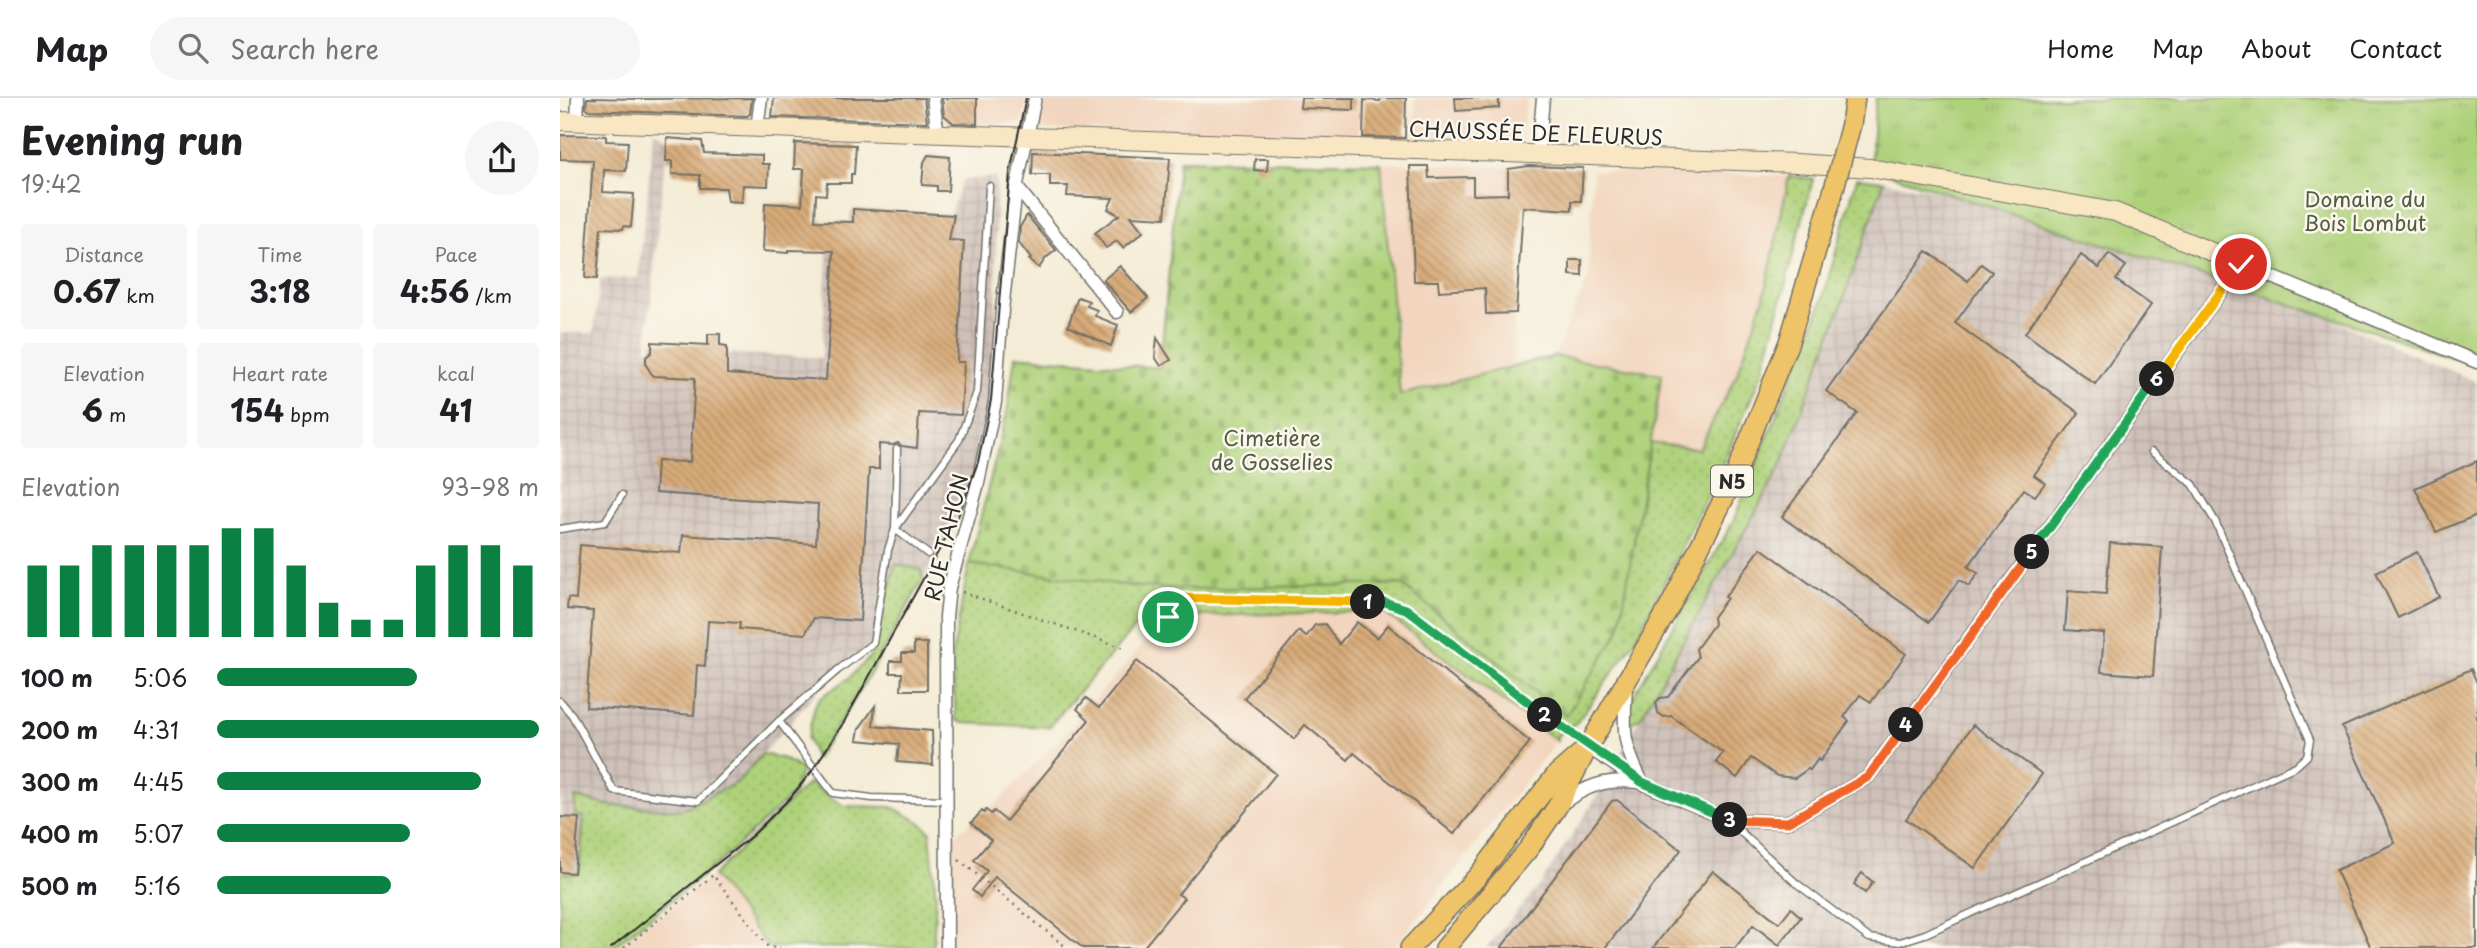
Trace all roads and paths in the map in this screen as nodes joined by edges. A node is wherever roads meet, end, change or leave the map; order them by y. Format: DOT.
graph roads {
  1 [pos="578,98"];
  2 [pos="761,98"];
  3 [pos="933,98"];
  4 [pos="1035,98"];
  5 [pos="1543,98"];
  6 [pos="1855,98"];
  7 [pos="568,121"];
  8 [pos="757,128"];
  9 [pos="938,135"];
  10 [pos="1025,138"];
  11 [pos="1538,155"];
  12 [pos="989,187"];
  13 [pos="1016,189"];
  14 [pos="2241,264"];
  15 [pos="1116,312"];
  16 [pos="2477,362"];
  17 [pos="897,449"];
  18 [pos="2152,452"];
  19 [pos="622,495"];
  20 [pos="560,529"];
  21 [pos="895,529"];
  22 [pos="928,554"];
  23 [pos="949,588"];
  24 [pos="1168,617"];
  25 [pos="1124,648"];
  26 [pos="1626,682"];
  27 [pos="560,701"];
  28 [pos="779,721"];
  29 [pos="1588,747"];
  30 [pos="1642,782"];
  31 [pos="947,800"];
  32 [pos="1557,807"];
  33 [pos="1728,820"];
  34 [pos="948,851"];
  35 [pos="624,948"];
  36 [pos="780,948"];
  37 [pos="947,948"];
  38 [pos="1067,948"];
  39 [pos="1410,948"];
  40 [pos="1445,948"];
  1 -- 7 [label="street"];
  2 -- 8 [label="street"];
  3 -- 9 [label="street"];
  4 -- 10 [label="street, RUE TAHON"];
  5 -- 11 [label="street"];
  6 -- 26 [label="main road, N5, bridge"];
  7 -- 8 [label="main road, CHAUSSÉE DE FLEURUS"];
  8 -- 9 [label="main road, CHAUSSÉE DE FLEURUS"];
  9 -- 10 [label="main road, CHAUSSÉE DE FLEURUS"];
  10 -- 11 [label="main road, CHAUSSÉE DE FLEURUS"];
  10 -- 13 [label="street, RUE TAHON"];
  11 -- 14 [label="main road, CHAUSSÉE DE FLEURUS"];
  12 -- 21 [label="lane"];
  13 -- 15 [label="street"];
  13 -- 23 [label="street, RUE TAHON"];
  14 -- 16 [label="street, CHAUSSÉE DE FLEURUS"];
  14 -- 33 [label="street"];
  17 -- 21 [label="lane"];
  18 -- 33 [label="lane"];
  19 -- 20 [label="lane"];
  21 -- 22 [label="lane"];
  21 -- 28 [label="lane"];
  23 -- 25 [label="path"];
  23 -- 31 [label="street, RUE TAHON"];
  24 -- 29 [label="path"];
  26 -- 29 [label="main road, N5"];
  26 -- 30 [label="street"];
  27 -- 28 [label="lane"];
  28 -- 31 [label="lane"];
  29 -- 30 [label="street"];
  29 -- 32 [label="main road, N5"];
  29 -- 39 [label="main road, N5"];
  30 -- 32 [label="street"];
  30 -- 33 [label="street"];
  31 -- 34 [label="street, RUE TAHON"];
  32 -- 40 [label="main road, N5"];
  34 -- 37 [label="street, RUE TAHON"];
  34 -- 38 [label="path"];
  35 -- 36 [label="path"];
}
